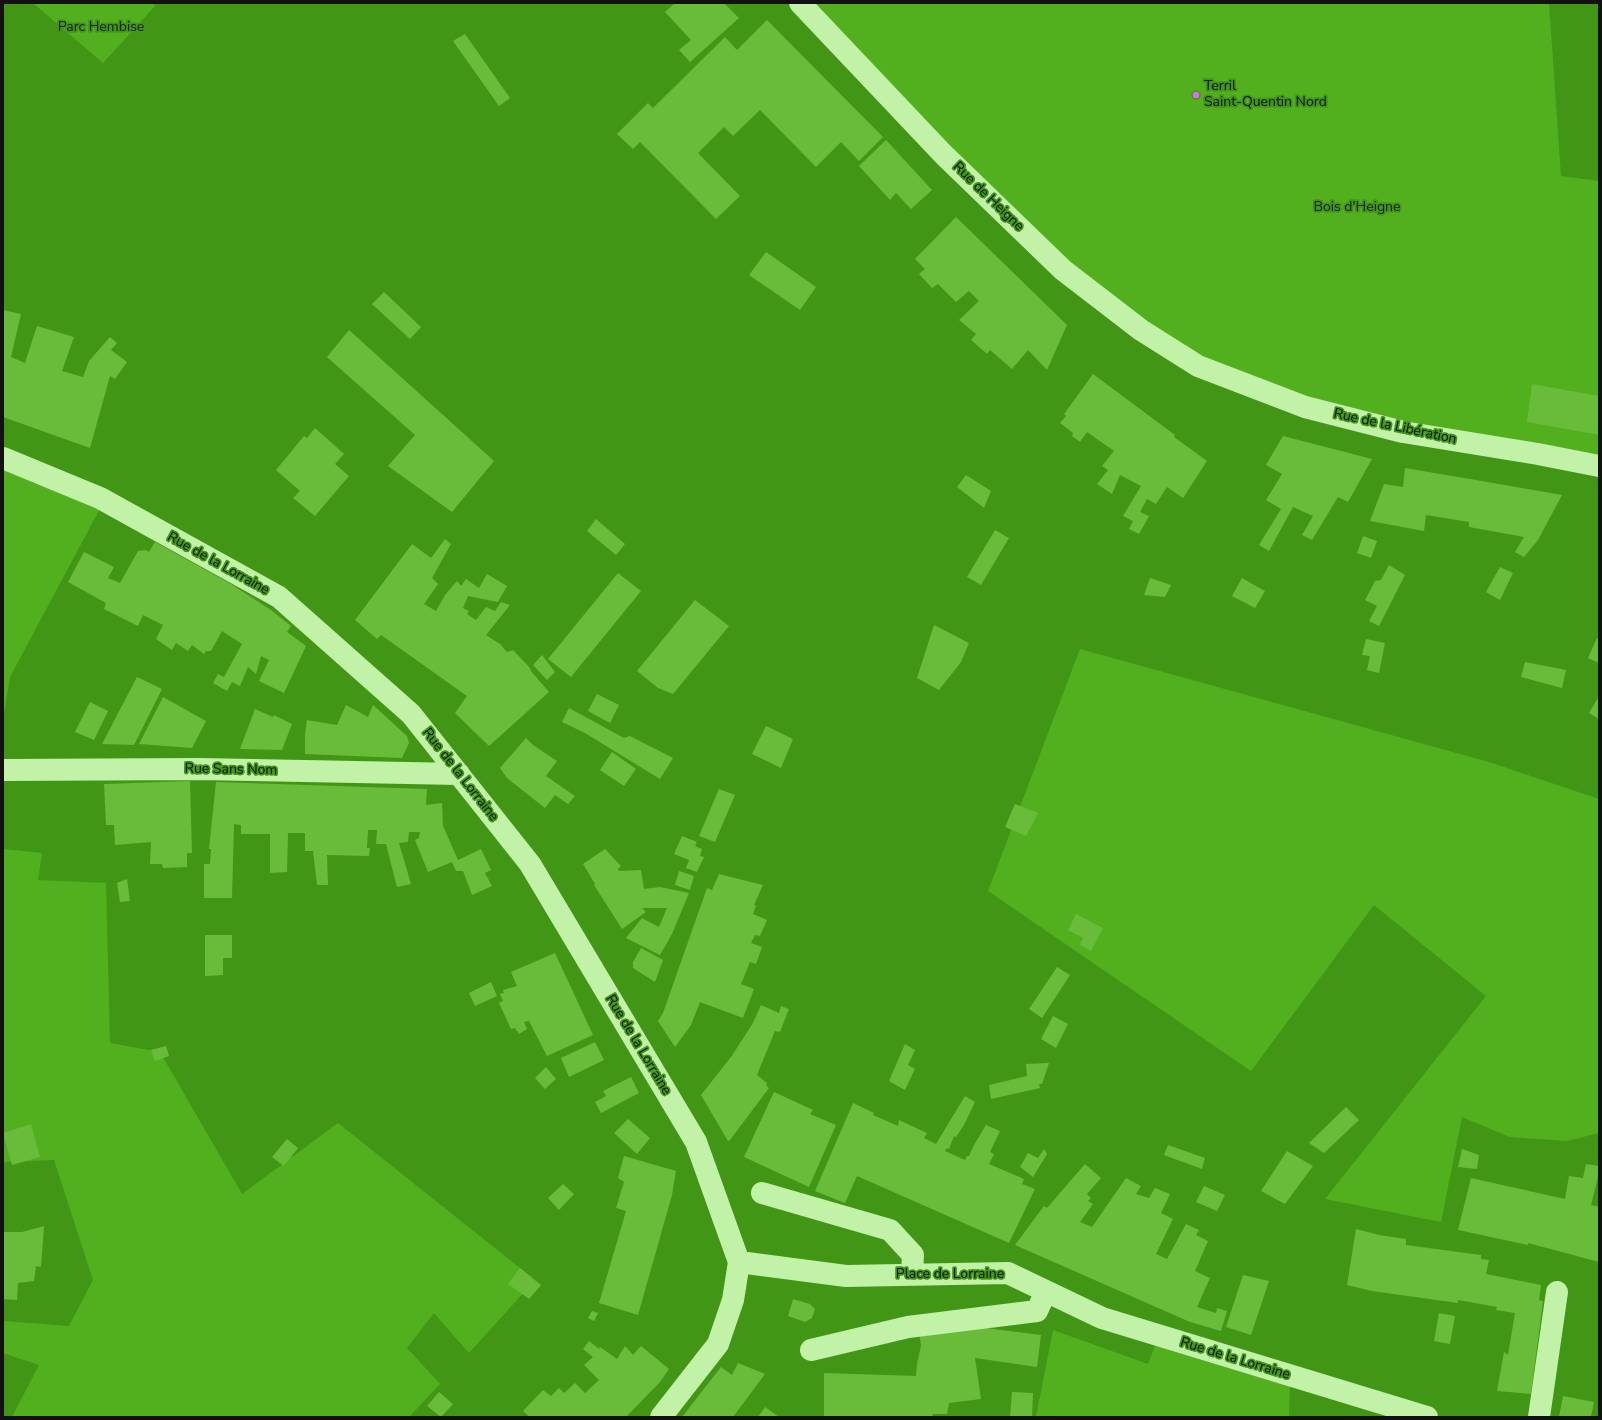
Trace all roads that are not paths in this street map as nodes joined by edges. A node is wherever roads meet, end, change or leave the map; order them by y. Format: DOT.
graph roads {
  1 [pos="800,3"];
  2 [pos="1198,366"];
  3 [pos="3,458"];
  4 [pos="1599,466"];
  5 [pos="3,770"];
  6 [pos="459,774"];
  7 [pos="762,1193"];
  8 [pos="739,1262"];
  9 [pos="912,1274"];
  10 [pos="1046,1291"];
  11 [pos="1556,1292"];
  12 [pos="811,1350"];
  13 [pos="661,1417"];
  14 [pos="1427,1417"];
  15 [pos="1539,1417"];
  1 -- 2 [label="street, Rue de Heigne"];
  2 -- 4 [label="street, Rue de la Libération"];
  3 -- 6 [label="street, Rue de la Lorraine"];
  5 -- 6 [label="street, Rue Sans Nom"];
  6 -- 8 [label="street, Rue de la Lorraine"];
  7 -- 9 [label="street"];
  8 -- 9 [label="street, Place de Lorraine"];
  8 -- 13 [label="street"];
  9 -- 10 [label="street, Place de Lorraine"];
  10 -- 12 [label="street"];
  10 -- 14 [label="street, Rue de la Lorraine"];
  11 -- 15 [label="street"];
}
